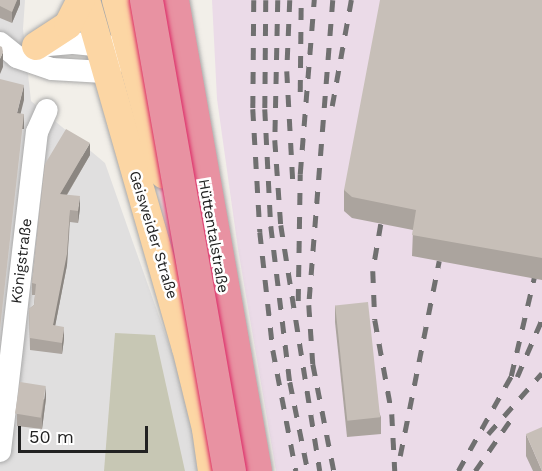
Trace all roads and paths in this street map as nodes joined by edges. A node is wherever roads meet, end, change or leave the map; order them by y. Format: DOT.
graph roads {
  1 [pos="81,0"];
  2 [pos="86,0"];
  3 [pos="116,0"];
  4 [pos="147,0"];
  5 [pos="172,0"];
  6 [pos="0,42"];
  7 [pos="97,43"];
  8 [pos="36,46"];
  9 [pos="128,51"];
  10 [pos="104,72"];
  11 [pos="47,110"];
  12 [pos="204,114"];
  13 [pos="0,450"];
  14 [pos="212,471"];
  15 [pos="229,471"];
  16 [pos="237,471"];
  17 [pos="255,471"];
  18 [pos="269,471"];
  1 -- 8 [label="main road"];
  2 -- 7 [label="main road, Geisweider Straße"];
  3 -- 9 [label="main road, Geisweider Straße"];
  4 -- 15 [label="highway, Hüttentalstraße, bridge"];
  5 -- 17 [label="highway, Hüttentalstraße"];
  6 -- 8 [label="street"];
  6 -- 10 [label="street"];
  7 -- 8 [label="street"];
  7 -- 9 [label="street"];
  7 -- 10 [label="main road, Geisweider Straße"];
  9 -- 10 [label="street"];
  9 -- 16 [label="main road, Geisweider Straße"];
  10 -- 14 [label="main road, Geisweider Straße"];
  11 -- 13 [label="street, Königstraße"];
  12 -- 18 [label="street"];
}
